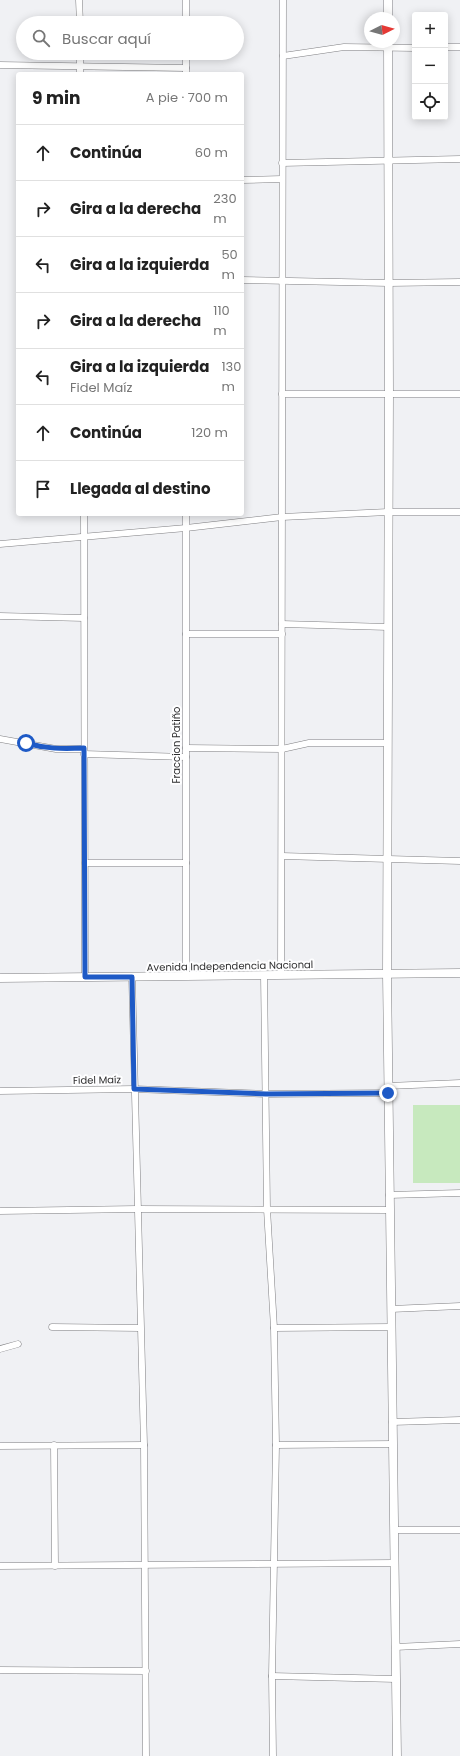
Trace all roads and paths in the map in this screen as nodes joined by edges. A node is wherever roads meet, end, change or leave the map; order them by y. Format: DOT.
graph roads {
  1 [pos="79,0"];
  2 [pos="186,0"];
  3 [pos="282,0"];
  4 [pos="388,0"];
  5 [pos="388,12"];
  6 [pos="80,16"];
  7 [pos="186,16"];
  8 [pos="400,46"];
  9 [pos="364,47"];
  10 [pos="448,47"];
  11 [pos="460,47"];
  12 [pos="388,48"];
  13 [pos="412,48"];
  14 [pos="282,56"];
  15 [pos="80,60"];
  16 [pos="186,60"];
  17 [pos="0,65"];
  18 [pos="80,66"];
  19 [pos="186,71"];
  20 [pos="80,72"];
  21 [pos="460,159"];
  22 [pos="389,160"];
  23 [pos="282,163"];
  24 [pos="282,179"];
  25 [pos="244,180"];
  26 [pos="244,280"];
  27 [pos="281,280"];
  28 [pos="460,282"];
  29 [pos="389,283"];
  30 [pos="282,394"];
  31 [pos="389,394"];
  32 [pos="460,394"];
  33 [pos="388,512"];
  34 [pos="460,512"];
  35 [pos="84,516"];
  36 [pos="186,516"];
  37 [pos="282,517"];
  38 [pos="186,528"];
  39 [pos="84,536"];
  40 [pos="0,544"];
  41 [pos="0,616"];
  42 [pos="84,618"];
  43 [pos="282,624"];
  44 [pos="388,627"];
  45 [pos="186,634"];
  46 [pos="282,634"];
  47 [pos="0,739"];
  48 [pos="388,743"];
  49 [pos="186,748"];
  50 [pos="282,749"];
  51 [pos="84,751"];
  52 [pos="186,758"];
  53 [pos="282,856"];
  54 [pos="387,859"];
  55 [pos="460,861"];
  56 [pos="85,863"];
  57 [pos="186,863"];
  58 [pos="460,973"];
  59 [pos="386,974"];
  60 [pos="264,975"];
  61 [pos="281,975"];
  62 [pos="186,976"];
  63 [pos="85,977"];
  64 [pos="132,977"];
  65 [pos="0,978"];
  66 [pos="460,1083"];
  67 [pos="134,1089"];
  68 [pos="388,1089"];
  69 [pos="0,1091"];
  70 [pos="266,1094"];
  71 [pos="460,1193"];
  72 [pos="389,1195"];
  73 [pos="137,1209"];
  74 [pos="267,1209"];
  75 [pos="390,1210"];
  76 [pos="0,1211"];
  77 [pos="460,1306"];
  78 [pos="391,1309"];
  79 [pos="391,1327"];
  80 [pos="52,1328"];
  81 [pos="140,1328"];
  82 [pos="274,1328"];
  83 [pos="18,1344"];
  84 [pos="0,1349"];
  85 [pos="460,1420"];
  86 [pos="392,1422"];
  87 [pos="393,1444"];
  88 [pos="54,1445"];
  89 [pos="144,1445"];
  90 [pos="276,1445"];
  91 [pos="0,1446"];
  92 [pos="394,1530"];
  93 [pos="460,1530"];
  94 [pos="275,1563"];
  95 [pos="394,1563"];
  96 [pos="145,1565"];
  97 [pos="0,1566"];
  98 [pos="55,1566"];
  99 [pos="460,1644"];
  100 [pos="395,1647"];
  101 [pos="0,1670"];
  102 [pos="146,1671"];
  103 [pos="272,1676"];
  104 [pos="396,1679"];
  105 [pos="146,1756"];
  106 [pos="273,1756"];
  107 [pos="397,1756"];
  1 -- 6 [label="street"];
  2 -- 7 [label="street"];
  3 -- 14 [label="street"];
  4 -- 5 [label="street"];
  8 -- 13 [label="street"];
  9 -- 14 [label="street"];
  10 -- 11 [label="street"];
  12 -- 22 [label="street"];
  14 -- 23 [label="street"];
  15 -- 18 [label="street"];
  16 -- 19 [label="street"];
  17 -- 18 [label="street"];
  18 -- 19 [label="street"];
  18 -- 20 [label="street"];
  21 -- 22 [label="street"];
  22 -- 23 [label="street"];
  22 -- 29 [label="street"];
  23 -- 24 [label="street"];
  24 -- 25 [label="street"];
  24 -- 27 [label="street"];
  26 -- 27 [label="street"];
  27 -- 29 [label="street"];
  27 -- 30 [label="street"];
  28 -- 29 [label="street"];
  29 -- 31 [label="street"];
  30 -- 31 [label="street"];
  30 -- 37 [label="street"];
  31 -- 32 [label="street"];
  31 -- 33 [label="street"];
  33 -- 34 [label="street"];
  33 -- 37 [label="street"];
  33 -- 44 [label="street"];
  35 -- 39 [label="street"];
  36 -- 38 [label="street, Fraccion Patiño"];
  37 -- 38 [label="street"];
  37 -- 43 [label="street"];
  38 -- 39 [label="street"];
  38 -- 45 [label="street, Fraccion Patiño"];
  39 -- 40 [label="street"];
  39 -- 42 [label="street"];
  41 -- 42 [label="street"];
  42 -- 51 [label="street"];
  43 -- 44 [label="street"];
  43 -- 46 [label="street"];
  44 -- 48 [label="street"];
  45 -- 46 [label="street"];
  45 -- 49 [label="street, Fraccion Patiño"];
  46 -- 50 [label="street"];
  47 -- 51 [label="street"];
  48 -- 50 [label="street"];
  48 -- 54 [label="street"];
  49 -- 50 [label="street"];
  49 -- 52 [label="street, Fraccion Patiño"];
  50 -- 53 [label="street"];
  51 -- 52 [label="street"];
  51 -- 56 [label="street"];
  52 -- 57 [label="street, Fraccion Patiño"];
  53 -- 54 [label="street"];
  53 -- 61 [label="street"];
  54 -- 55 [label="street"];
  54 -- 59 [label="street"];
  56 -- 57 [label="street"];
  56 -- 63 [label="street"];
  57 -- 62 [label="street, Fraccion Patiño"];
  58 -- 59 [label="street, Avenida Independencia Nacional"];
  59 -- 61 [label="street, Avenida Independencia Nacional"];
  59 -- 68 [label="street"];
  60 -- 61 [label="street, Avenida Independencia Nacional"];
  60 -- 62 [label="street, Avenida Independencia Nacional"];
  60 -- 70 [label="street"];
  62 -- 64 [label="street, Avenida Independencia Nacional"];
  63 -- 64 [label="street, Avenida Independencia Nacional"];
  63 -- 65 [label="street, Avenida Independencia Nacional"];
  64 -- 67 [label="street"];
  66 -- 68 [label="street, Fidel Maíz"];
  67 -- 69 [label="street, Fidel Maíz"];
  67 -- 70 [label="street, Fidel Maíz"];
  67 -- 73 [label="street"];
  68 -- 70 [label="street, Fidel Maíz"];
  68 -- 72 [label="street"];
  70 -- 74 [label="street"];
  71 -- 72 [label="street"];
  72 -- 75 [label="street"];
  73 -- 74 [label="street"];
  73 -- 76 [label="street"];
  73 -- 81 [label="street"];
  74 -- 75 [label="street"];
  74 -- 82 [label="street"];
  75 -- 78 [label="street"];
  77 -- 78 [label="street"];
  78 -- 79 [label="street"];
  79 -- 82 [label="street"];
  79 -- 86 [label="street"];
  80 -- 81 [label="street"];
  81 -- 89 [label="street"];
  82 -- 90 [label="street"];
  83 -- 84 [label="street"];
  85 -- 86 [label="street"];
  86 -- 87 [label="street"];
  87 -- 90 [label="street"];
  87 -- 92 [label="street"];
  88 -- 89 [label="street"];
  88 -- 91 [label="street"];
  88 -- 98 [label="street"];
  89 -- 96 [label="street"];
  90 -- 94 [label="street"];
  92 -- 93 [label="street"];
  92 -- 95 [label="street"];
  94 -- 95 [label="street"];
  94 -- 96 [label="street"];
  94 -- 103 [label="street"];
  95 -- 100 [label="street"];
  96 -- 98 [label="street"];
  96 -- 102 [label="street"];
  97 -- 98 [label="street"];
  99 -- 100 [label="street"];
  100 -- 104 [label="street"];
  101 -- 102 [label="street"];
  102 -- 105 [label="street"];
  103 -- 104 [label="street"];
  103 -- 106 [label="street"];
  104 -- 107 [label="street"];
}
